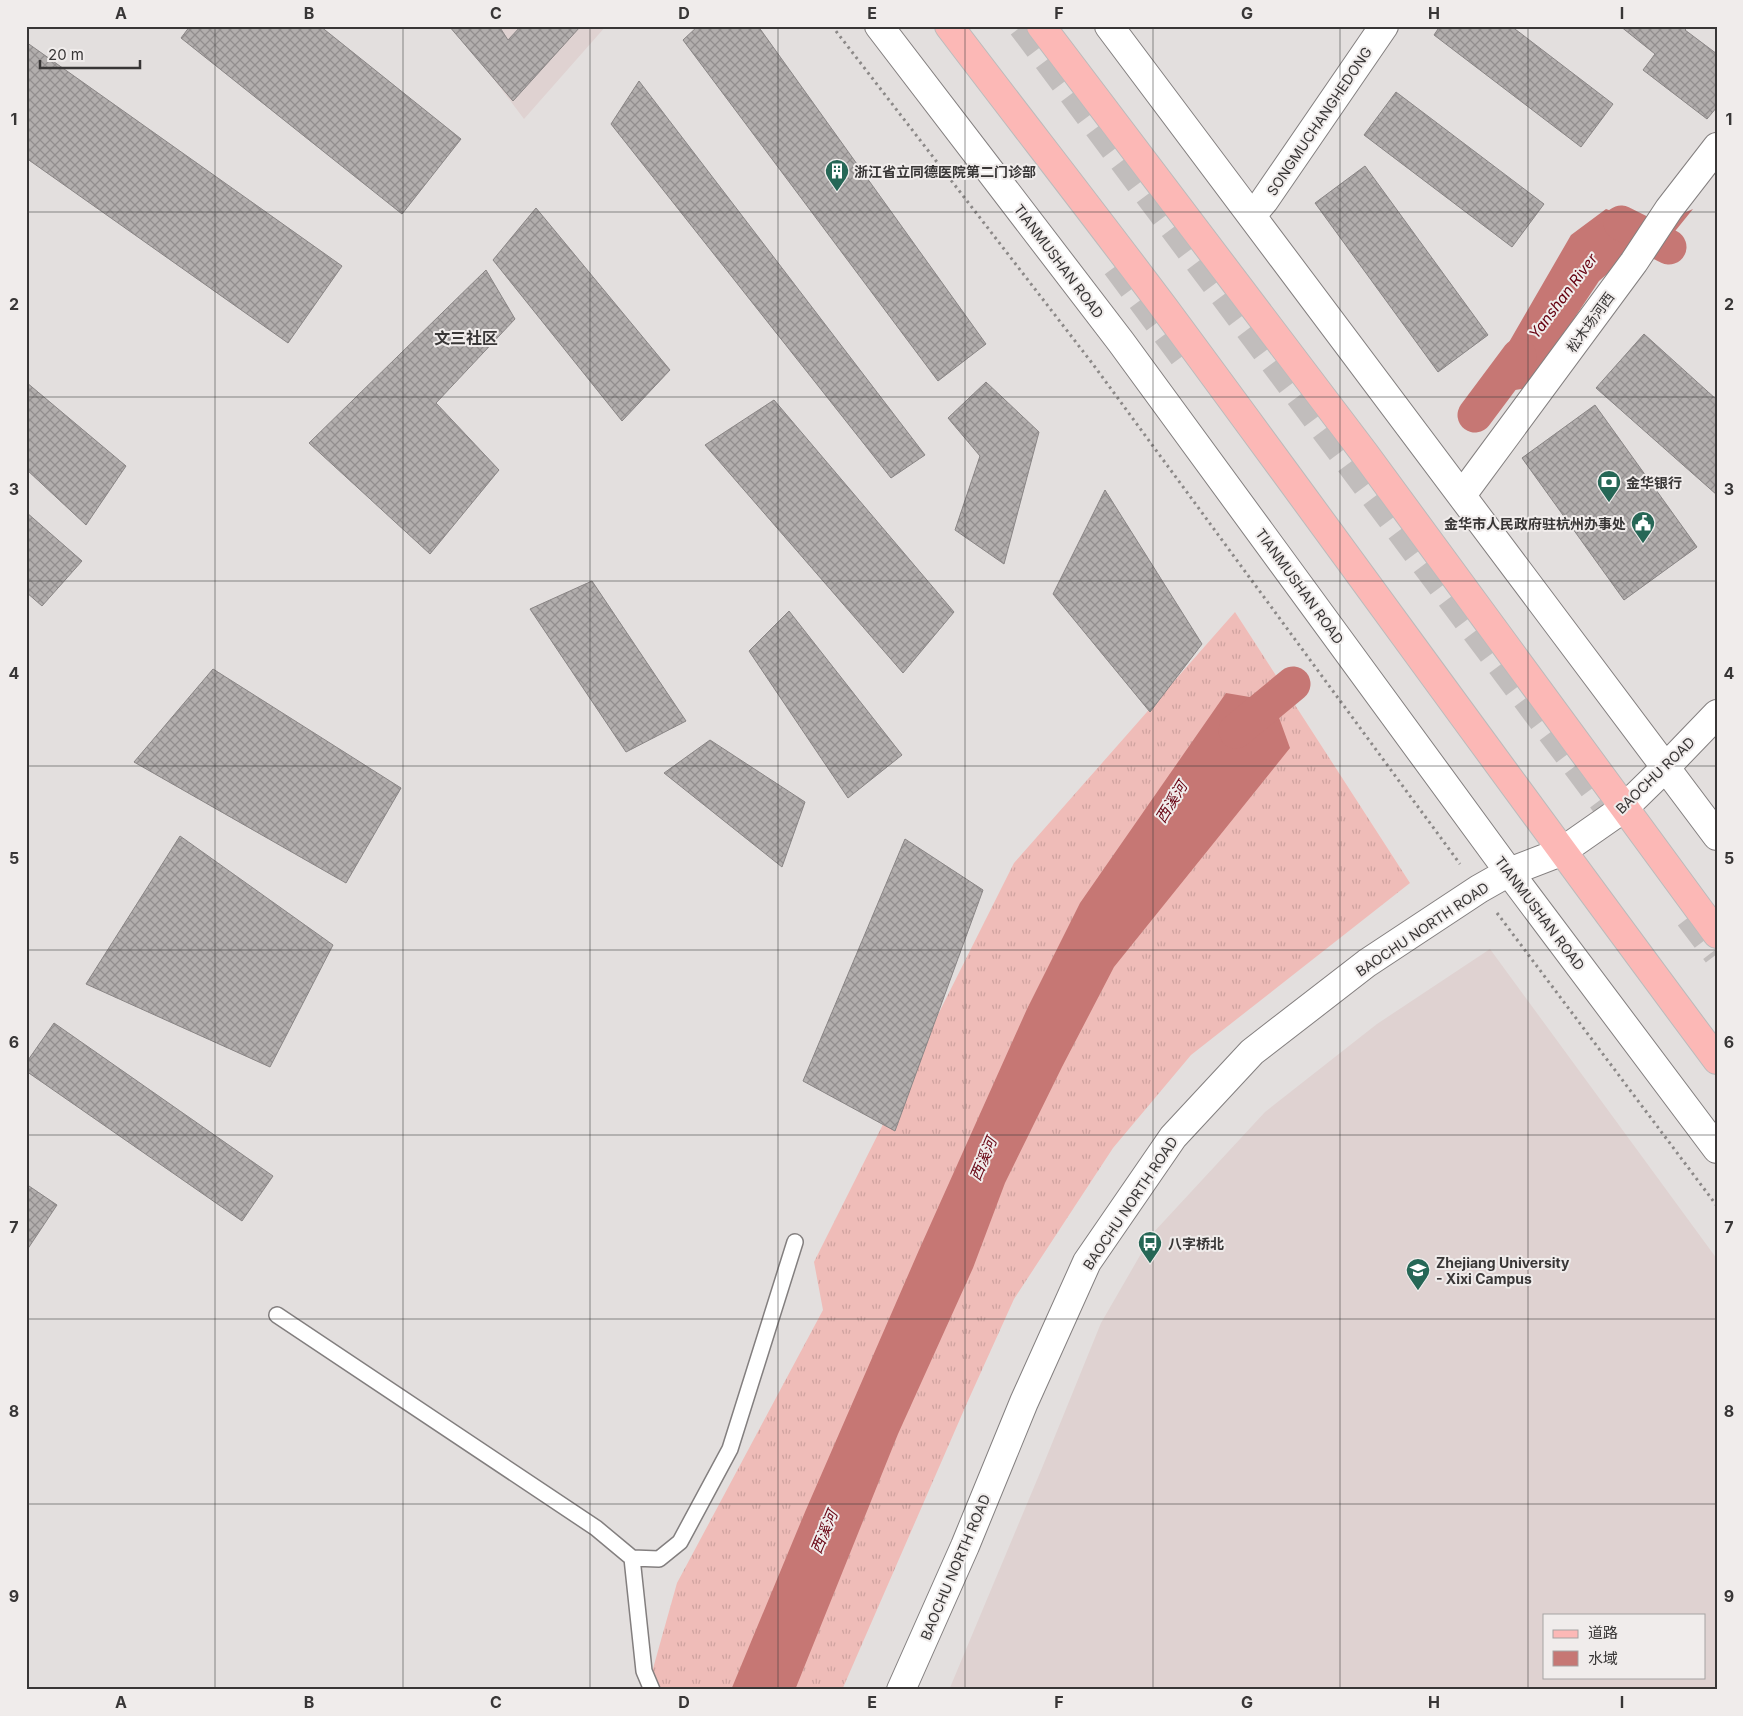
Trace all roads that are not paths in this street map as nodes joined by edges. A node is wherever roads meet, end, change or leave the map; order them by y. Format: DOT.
graph roads {
  1 [pos="879,26"];
  2 [pos="949,26"];
  3 [pos="1041,26"];
  4 [pos="1109,26"];
  5 [pos="1384,26"];
  6 [pos="1717,147"];
  7 [pos="1252,215"];
  8 [pos="1462,495"];
  9 [pos="1717,714"];
  10 [pos="1666,767"];
  11 [pos="1624,808"];
  12 [pos="1717,836"];
  13 [pos="1561,852"];
  14 [pos="1509,872"];
  15 [pos="1717,934"];
  16 [pos="1717,1060"];
  17 [pos="1717,1149"];
  18 [pos="795,1242"];
  19 [pos="277,1315"];
  20 [pos="632,1558"];
  21 [pos="652,1690"];
  22 [pos="901,1690"];
  1 -- 14 [label="main road, TIANMUSHAN ROAD"];
  2 -- 13 [label="main road"];
  3 -- 11 [label="main road"];
  4 -- 7 [label="main road"];
  5 -- 7 [label="main road, SONGMUCHANGHEDONG"];
  6 -- 8 [label="main road, 松木场河西"];
  7 -- 8 [label="main road"];
  8 -- 10 [label="main road"];
  9 -- 10 [label="main road, BAOCHU ROAD"];
  10 -- 11 [label="main road, BAOCHU ROAD"];
  10 -- 12 [label="main road"];
  11 -- 13 [label="main road, BAOCHU ROAD"];
  11 -- 15 [label="main road"];
  13 -- 14 [label="main road, BAOCHU ROAD"];
  13 -- 16 [label="main road"];
  14 -- 17 [label="main road, TIANMUSHAN ROAD"];
  14 -- 22 [label="main road, BAOCHU NORTH ROAD"];
  18 -- 20 [label="lane"];
  19 -- 20 [label="lane"];
  20 -- 21 [label="lane"];
}
